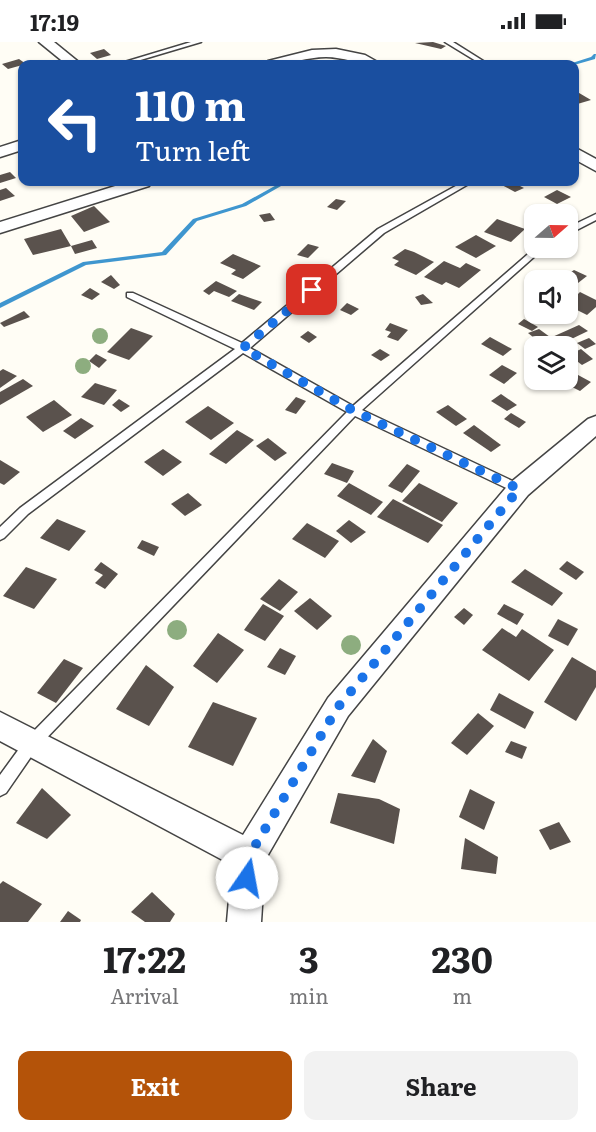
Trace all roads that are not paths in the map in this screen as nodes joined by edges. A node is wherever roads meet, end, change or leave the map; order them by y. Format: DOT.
graph roads {
  1 [pos="46,42"];
  2 [pos="198,42"];
  3 [pos="332,42"];
  4 [pos="448,42"];
  5 [pos="354,55"];
  6 [pos="69,60"];
  7 [pos="135,60"];
  8 [pos="286,60"];
  9 [pos="365,60"];
  10 [pos="478,60"];
  11 [pos="18,146"];
  12 [pos="0,152"];
  13 [pos="579,155"];
  14 [pos="596,166"];
  15 [pos="131,186"];
  16 [pos="461,186"];
  17 [pos="596,217"];
  18 [pos="578,226"];
  19 [pos="0,228"];
  20 [pos="529,258"];
  21 [pos="130,294"];
  22 [pos="243,348"];
  23 [pos="354,411"];
  24 [pos="596,424"];
  25 [pos="519,489"];
  26 [pos="0,535"];
  27 [pos="0,726"];
  28 [pos="32,743"];
  29 [pos="0,788"];
  30 [pos="249,856"];
  31 [pos="244,922"];
  1 -- 6 [label="street"];
  2 -- 7 [label="lane"];
  3 -- 5 [label="street"];
  4 -- 10 [label="lane"];
  5 -- 8 [label="street"];
  5 -- 9 [label="street"];
  11 -- 12 [label="street"];
  13 -- 14 [label="street"];
  15 -- 19 [label="street"];
  16 -- 22 [label="lane"];
  17 -- 18 [label="lane"];
  20 -- 23 [label="lane"];
  21 -- 22 [label="lane"];
  22 -- 23 [label="lane"];
  22 -- 26 [label="lane"];
  23 -- 25 [label="lane"];
  23 -- 28 [label="lane"];
  24 -- 25 [label="street"];
  25 -- 30 [label="street"];
  27 -- 28 [label="street"];
  28 -- 29 [label="lane"];
  28 -- 30 [label="street"];
  30 -- 31 [label="street"];
}
